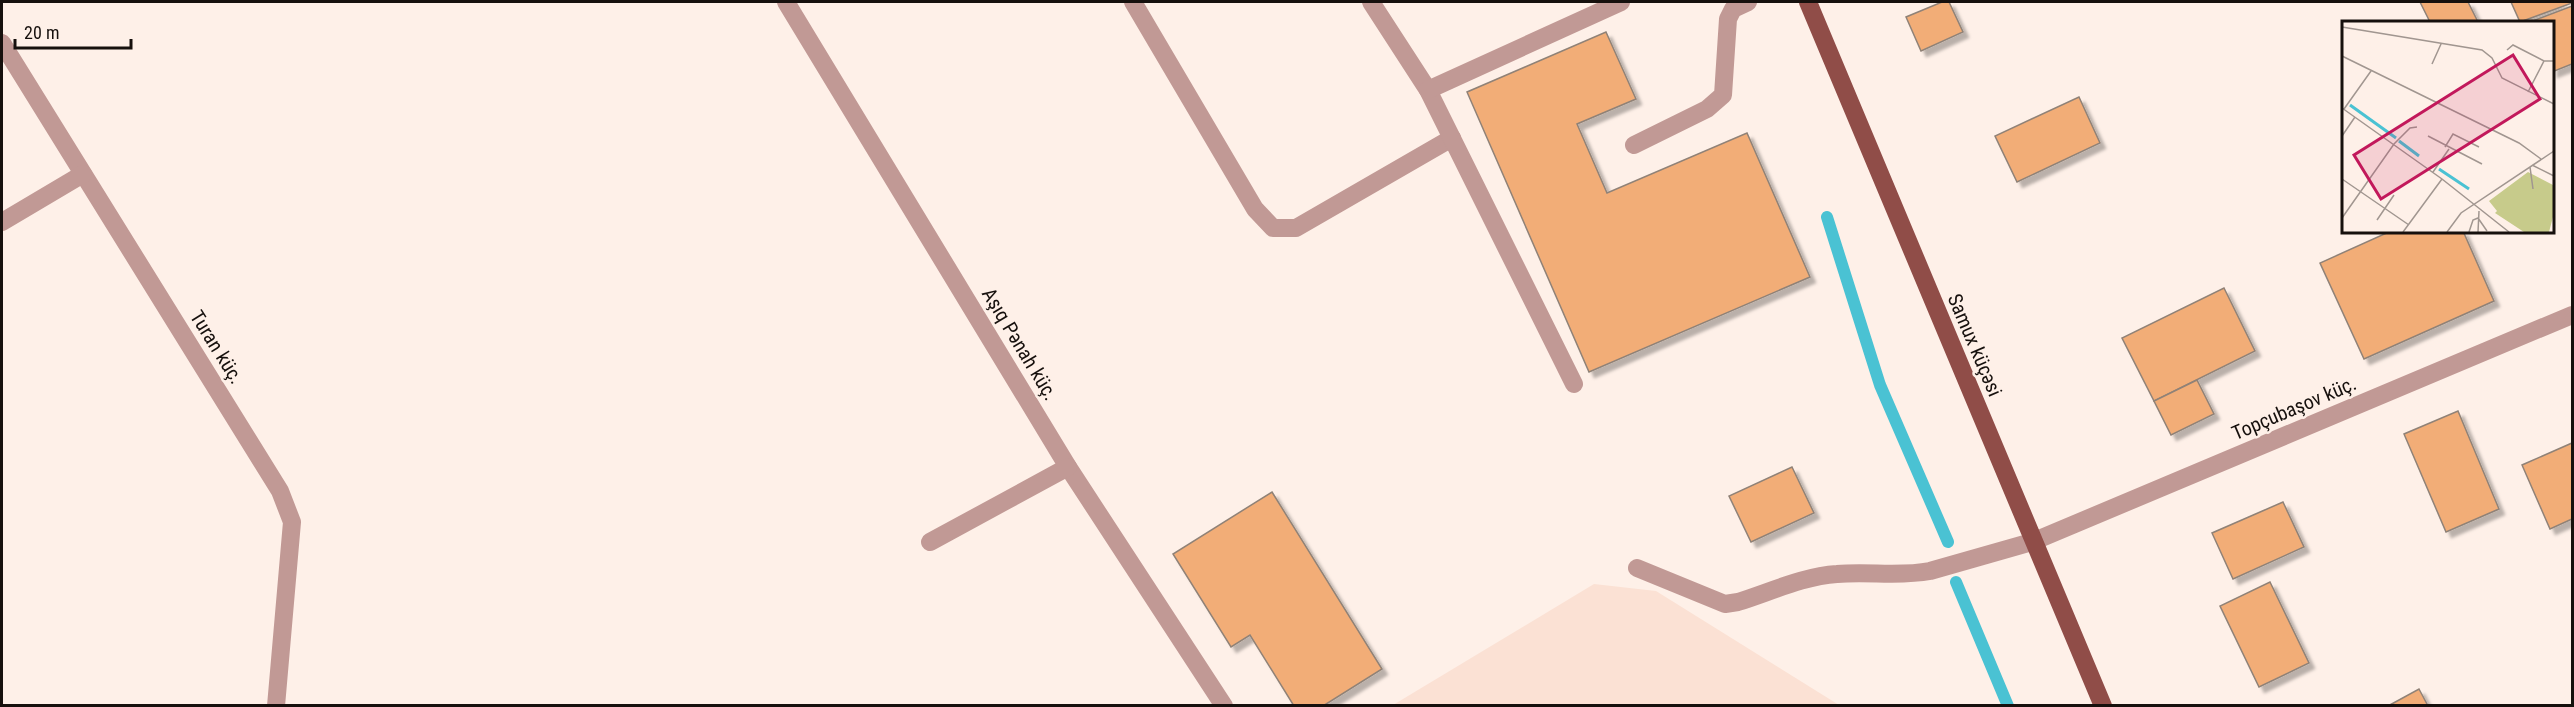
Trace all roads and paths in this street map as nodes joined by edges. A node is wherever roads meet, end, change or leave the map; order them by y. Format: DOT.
graph roads {
  1 [pos="786,2"];
  2 [pos="1133,2"];
  3 [pos="1371,2"];
  4 [pos="1621,2"];
  5 [pos="1748,2"];
  6 [pos="1808,2"];
  7 [pos="2,43"];
  8 [pos="1428,90"];
  9 [pos="1452,138"];
  10 [pos="1634,145"];
  11 [pos="83,174"];
  12 [pos="2,222"];
  13 [pos="2572,315"];
  14 [pos="1574,384"];
  15 [pos="1068,467"];
  16 [pos="930,542"];
  17 [pos="2032,542"];
  18 [pos="1637,568"];
  19 [pos="276,705"];
  20 [pos="1224,705"];
  21 [pos="2103,705"];
  1 -- 15 [label="street, Aşıq Pənah küç."];
  2 -- 9 [label="street"];
  3 -- 8 [label="street"];
  4 -- 8 [label="street"];
  5 -- 10 [label="street"];
  6 -- 17 [label="main road, Samux küçəsi"];
  7 -- 11 [label="street, Turan küç."];
  8 -- 9 [label="street"];
  9 -- 14 [label="street"];
  11 -- 12 [label="street"];
  11 -- 19 [label="street, Turan küç."];
  13 -- 17 [label="street, Topçubaşov küç."];
  15 -- 16 [label="street"];
  15 -- 20 [label="street, Aşıq Pənah küç."];
  17 -- 18 [label="street, Topçubaşov küç."];
  17 -- 21 [label="main road, Samux küçəsi"];
}
